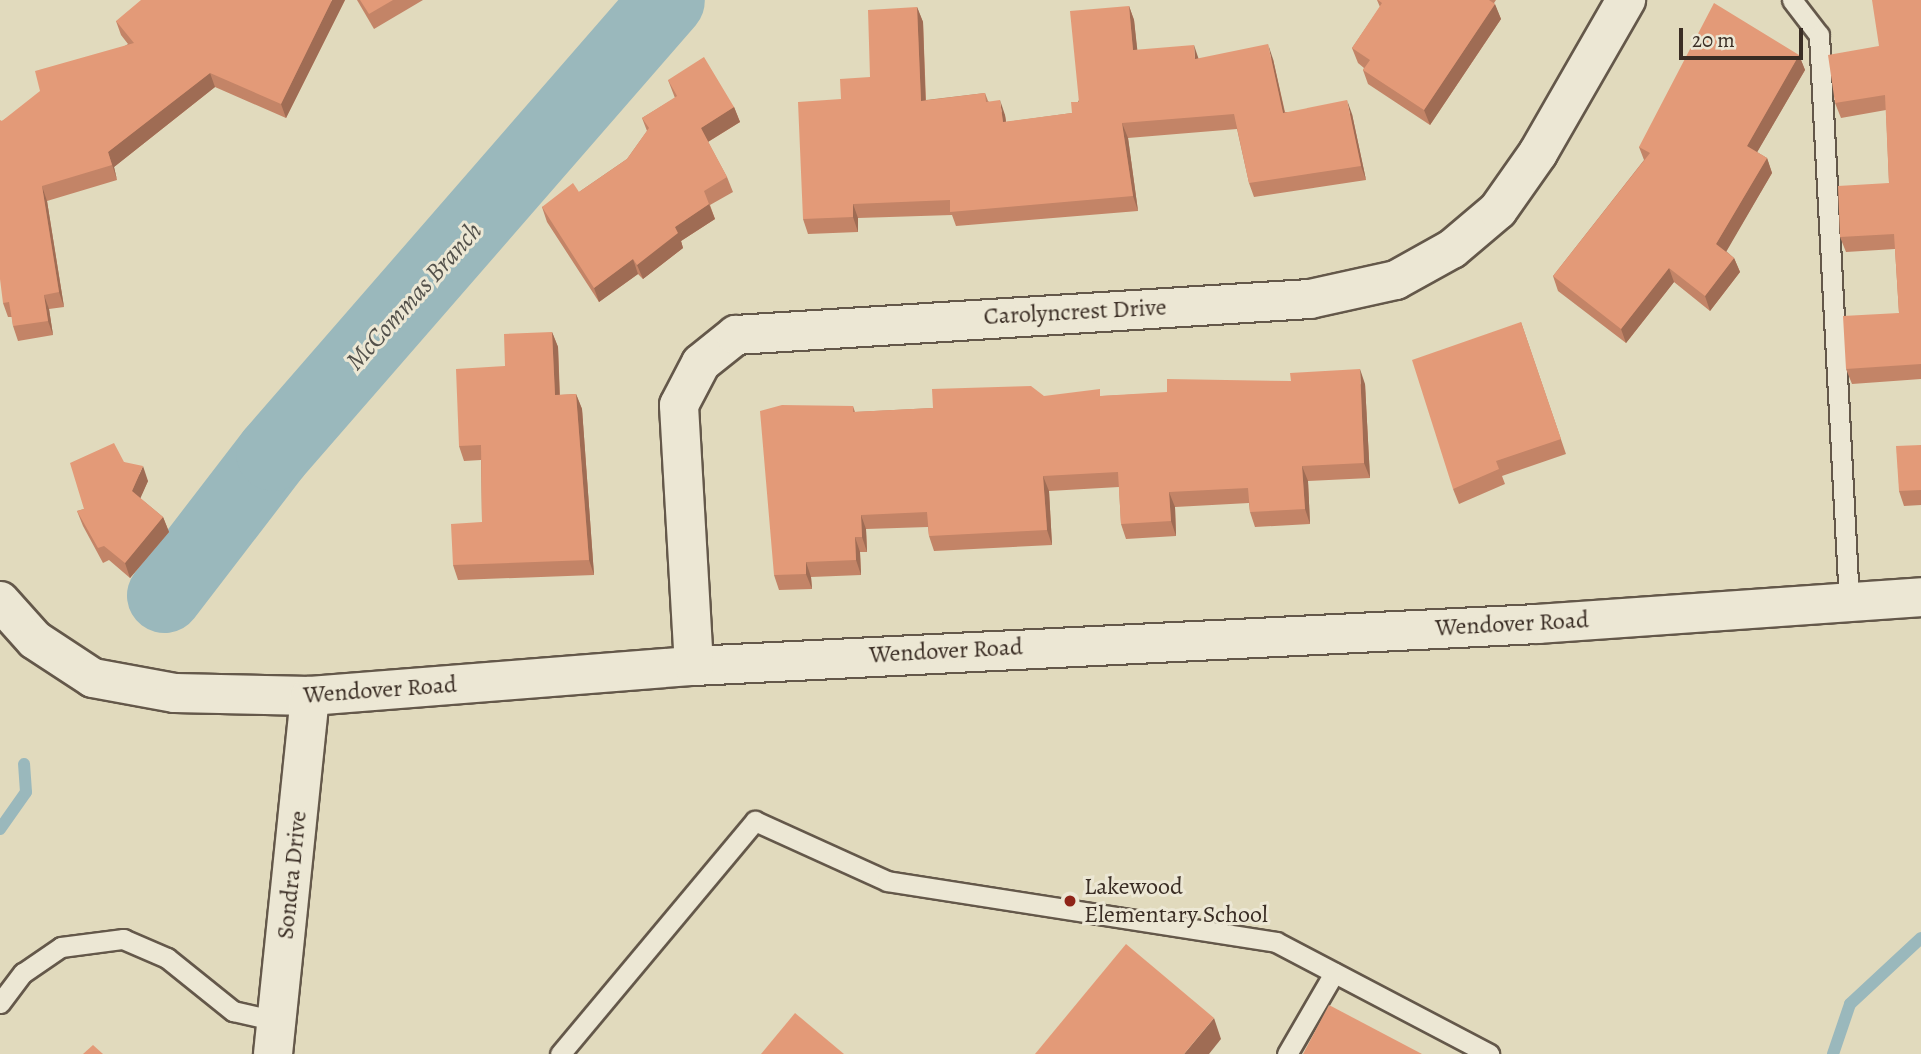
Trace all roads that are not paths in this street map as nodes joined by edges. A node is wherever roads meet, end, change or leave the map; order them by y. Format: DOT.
graph roads {
  1 [pos="1626,0"];
  2 [pos="1792,0"];
  3 [pos="1921,597"];
  4 [pos="0,601"];
  5 [pos="1849,601"];
  6 [pos="694,666"];
  7 [pos="310,696"];
  8 [pos="1334,973"];
  9 [pos="0,1003"];
  10 [pos="275,1037"];
  11 [pos="560,1054"];
  12 [pos="1287,1054"];
  13 [pos="1489,1054"];
  1 -- 6 [label="street, Carolyncrest Drive"];
  2 -- 5 [label="lane"];
  3 -- 5 [label="street, Wendover Road"];
  4 -- 7 [label="street, Wendover Road"];
  5 -- 6 [label="street, Wendover Road"];
  6 -- 7 [label="street, Wendover Road"];
  7 -- 10 [label="street, Sondra Drive"];
  8 -- 11 [label="lane"];
  8 -- 12 [label="lane"];
  8 -- 13 [label="lane"];
  9 -- 10 [label="lane"];
}
